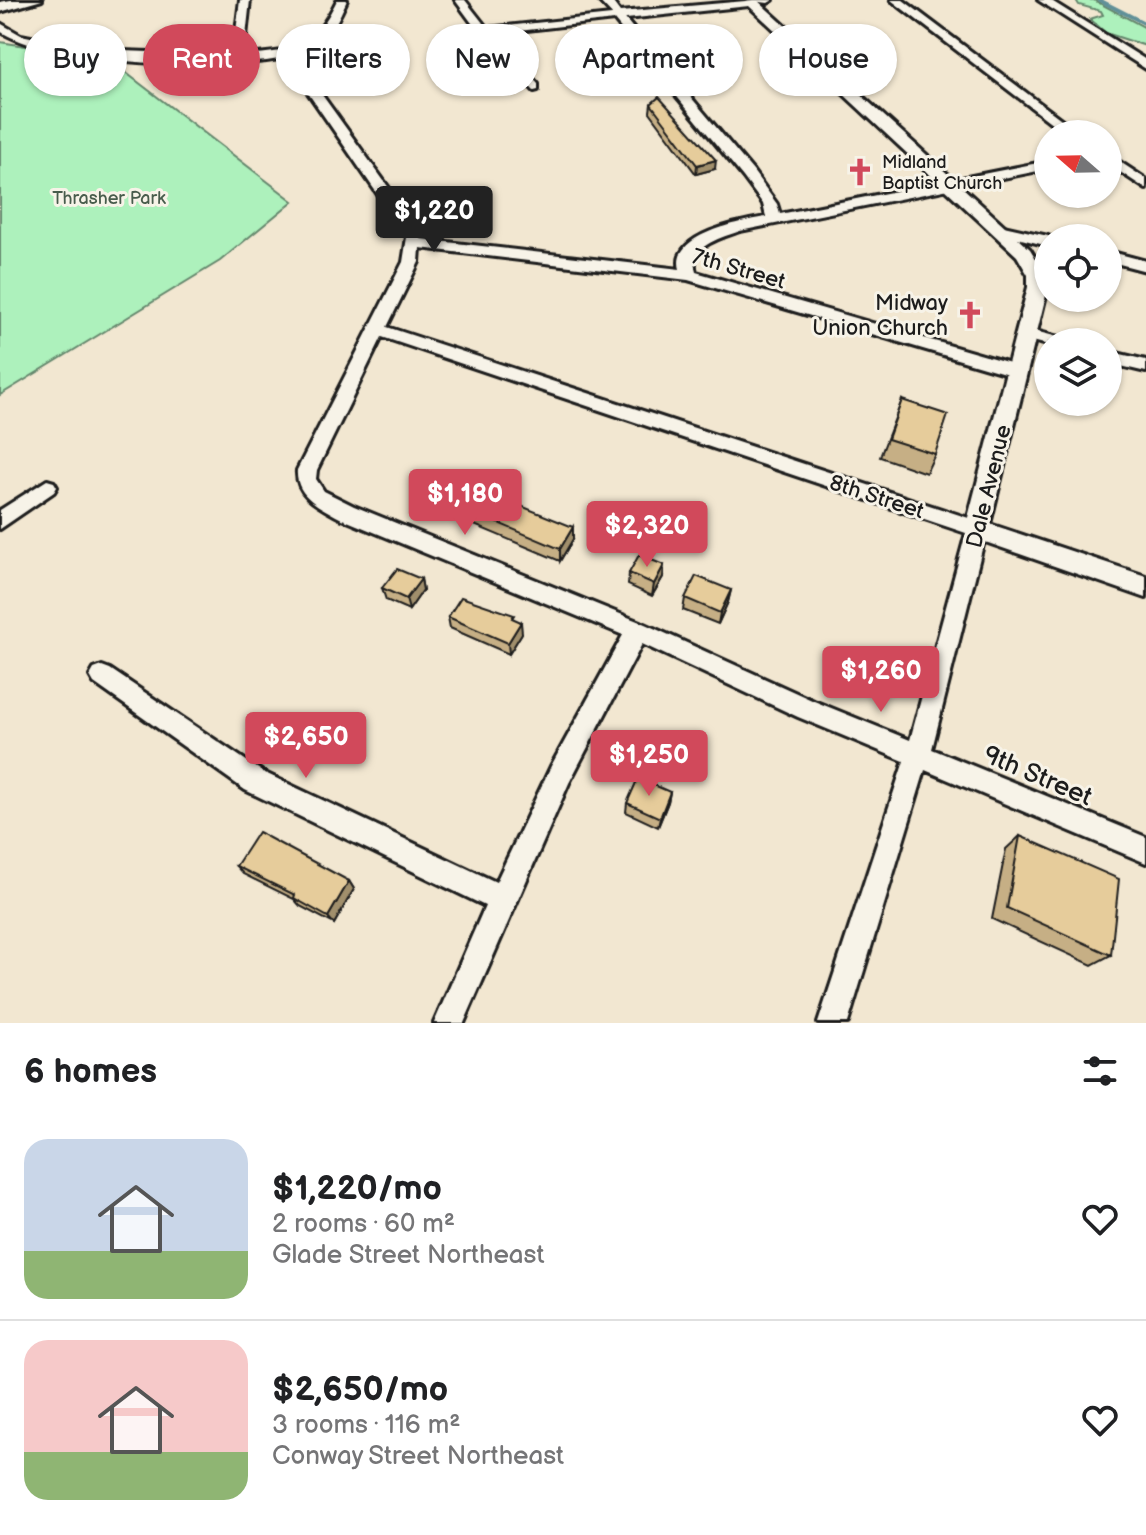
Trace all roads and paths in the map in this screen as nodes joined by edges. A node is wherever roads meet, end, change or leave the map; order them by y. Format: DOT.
graph roads {
  1 [pos="34,0"];
  2 [pos="245,0"];
  3 [pos="342,0"];
  4 [pos="460,0"];
  5 [pos="604,0"];
  6 [pos="768,0"];
  7 [pos="896,0"];
  8 [pos="1043,0"];
  9 [pos="752,1"];
  10 [pos="0,3"];
  11 [pos="617,16"];
  12 [pos="242,24"];
  13 [pos="330,24"];
  14 [pos="478,24"];
  15 [pos="539,25"];
  16 [pos="0,26"];
  17 [pos="143,57"];
  18 [pos="1146,65"];
  19 [pos="317,96"];
  20 [pos="1055,120"];
  21 [pos="1034,168"];
  22 [pos="1122,168"];
  23 [pos="949,184"];
  24 [pos="1146,185"];
  25 [pos="774,218"];
  26 [pos="999,229"];
  27 [pos="1034,238"];
  28 [pos="415,243"];
  29 [pos="1122,260"];
  30 [pos="1146,266"];
  31 [pos="689,275"];
  32 [pos="376,329"];
  33 [pos="1027,334"];
  34 [pos="1034,336"];
  35 [pos="1122,360"];
  36 [pos="1146,366"];
  37 [pos="1018,371"];
  38 [pos="47,487"];
  39 [pos="0,521"];
  40 [pos="977,529"];
  41 [pos="1146,587"];
  42 [pos="637,631"];
  43 [pos="102,676"];
  44 [pos="918,755"];
  45 [pos="1146,850"];
  46 [pos="501,899"];
  47 [pos="449,1023"];
  48 [pos="833,1023"];
  1 -- 10 [label="main road"];
  2 -- 12 [label="street"];
  3 -- 13 [label="street"];
  4 -- 14 [label="street"];
  5 -- 11 [label="street"];
  6 -- 9 [label="street"];
  7 -- 20 [label="street"];
  8 -- 18 [label="street"];
  9 -- 11 [label="street"];
  9 -- 23 [label="street, Dale Avenue"];
  11 -- 15 [label="street"];
  11 -- 25 [label="street"];
  16 -- 17 [label="street"];
  19 -- 28 [label="street"];
  21 -- 23 [label="street"];
  22 -- 24 [label="street"];
  23 -- 25 [label="street"];
  23 -- 26 [label="street, Dale Avenue"];
  25 -- 31 [label="street"];
  26 -- 27 [label="street"];
  26 -- 33 [label="street, Dale Avenue"];
  28 -- 31 [label="street, 7th Street"];
  28 -- 32 [label="street"];
  29 -- 30 [label="street"];
  31 -- 37 [label="street, 7th Street"];
  32 -- 40 [label="street, 8th Street"];
  32 -- 42 [label="street, 9th Street"];
  33 -- 34 [label="street"];
  33 -- 37 [label="street, Dale Avenue"];
  35 -- 36 [label="street"];
  37 -- 40 [label="street, Dale Avenue"];
  38 -- 39 [label="street"];
  40 -- 41 [label="street, 8th Street"];
  40 -- 44 [label="street, Dale Avenue"];
  42 -- 44 [label="street, 9th Street"];
  42 -- 46 [label="street"];
  43 -- 46 [label="street"];
  44 -- 45 [label="street, 9th Street"];
  44 -- 48 [label="street, Dale Avenue"];
  46 -- 47 [label="street"];
}
